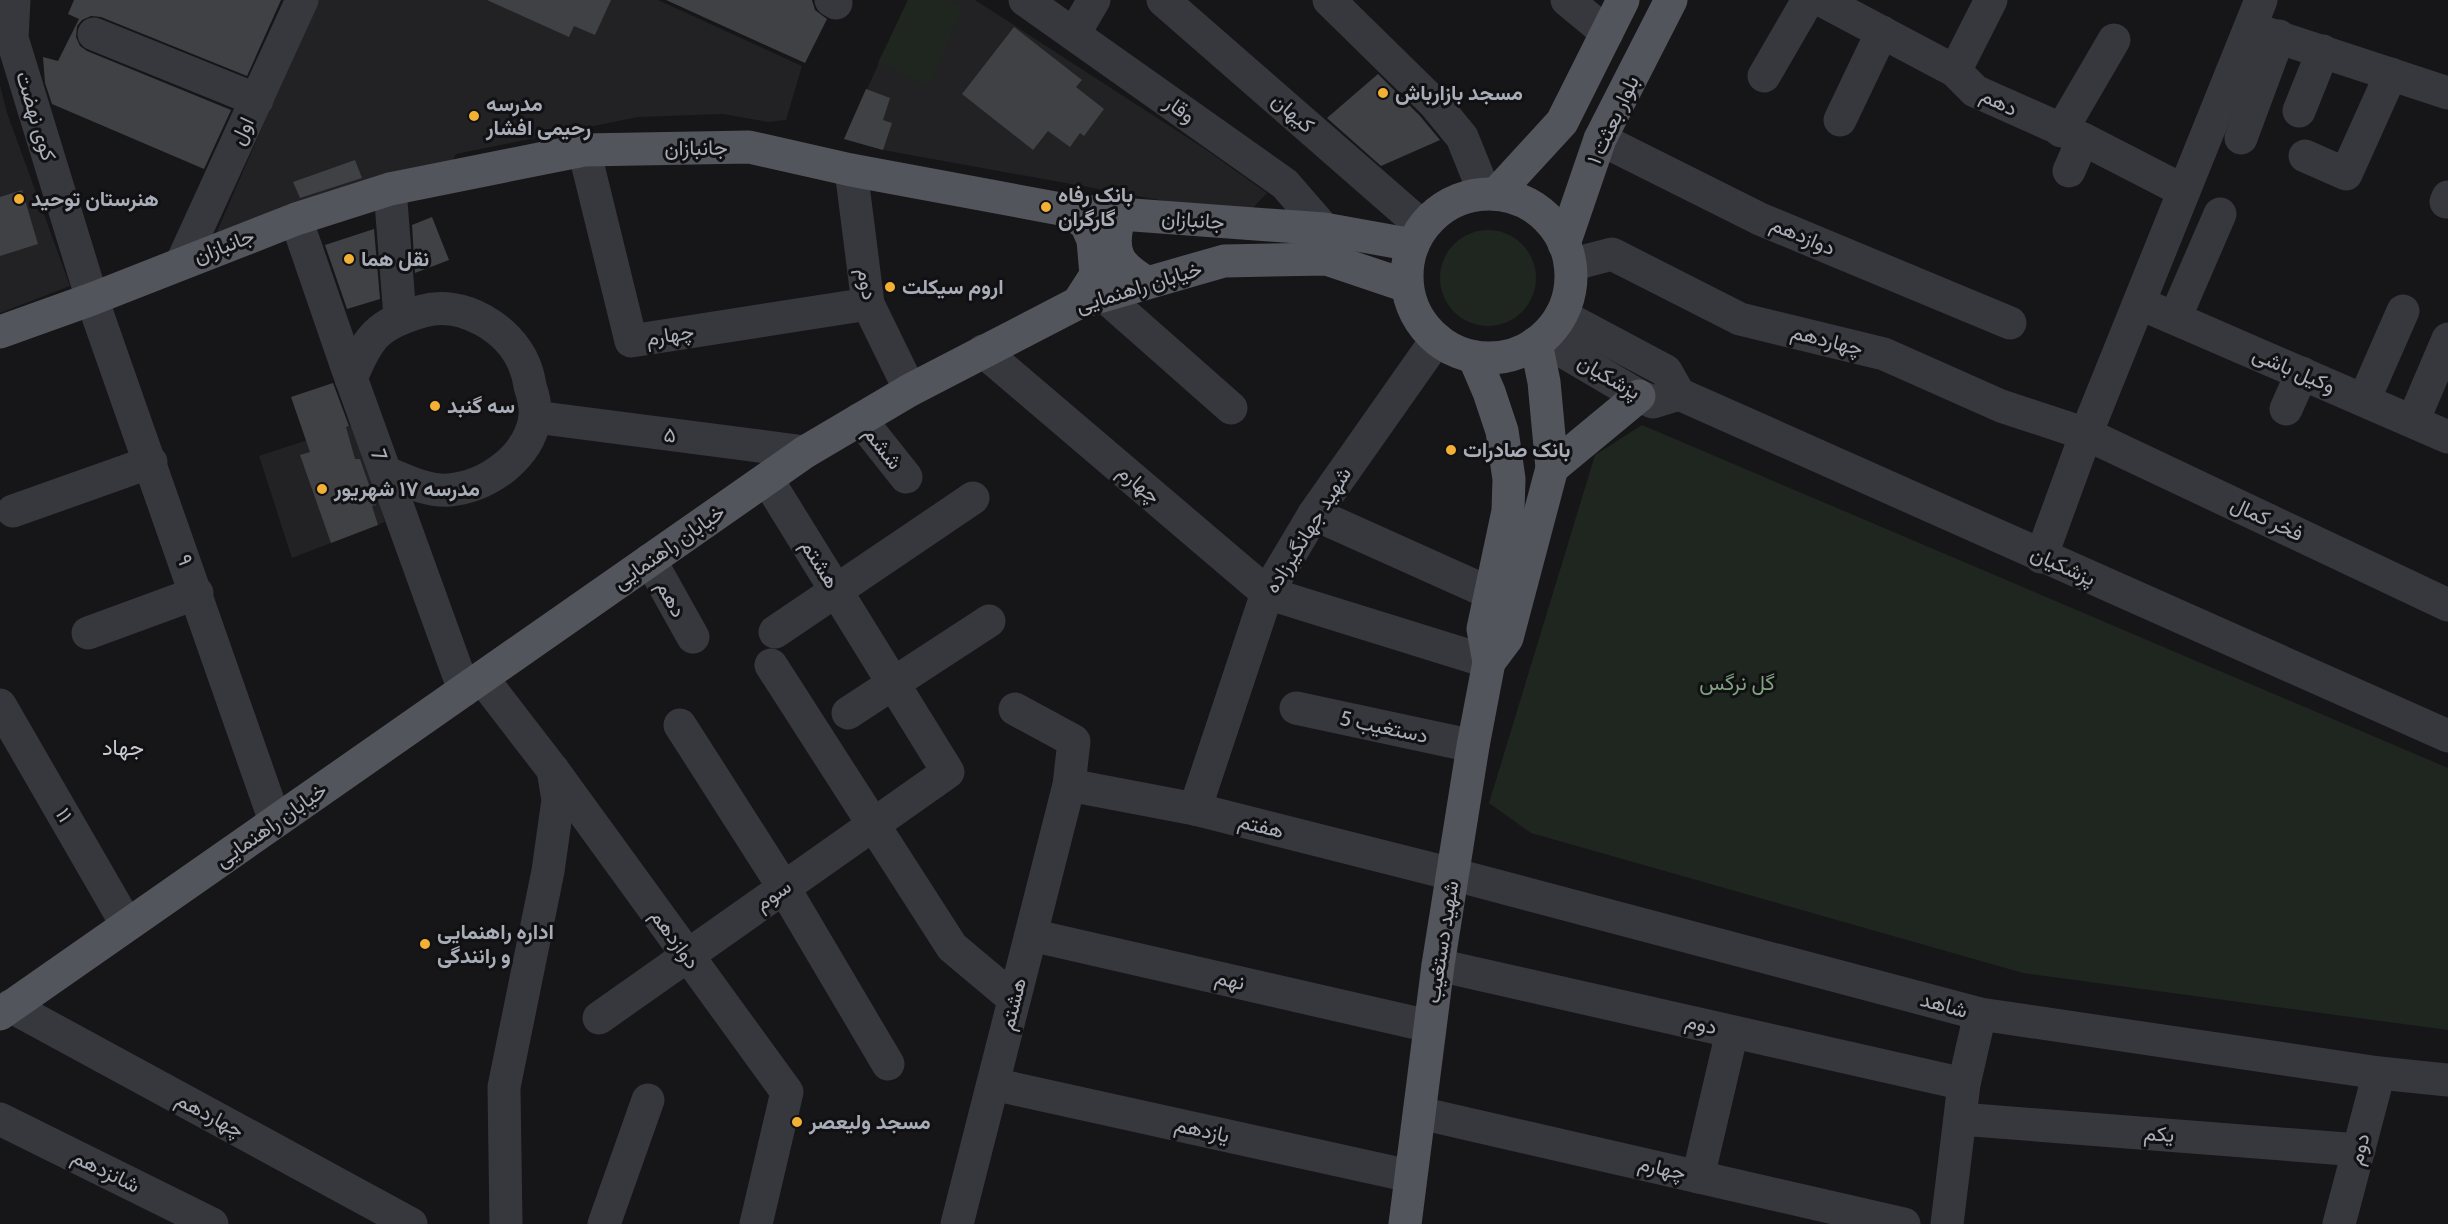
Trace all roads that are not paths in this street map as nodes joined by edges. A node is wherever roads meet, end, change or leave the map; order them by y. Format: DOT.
graph roads {
  1 [pos="14,0"];
  2 [pos="302,0"];
  3 [pos="1025,0"];
  4 [pos="1094,0"];
  5 [pos="1163,0"];
  6 [pos="1567,0"];
  7 [pos="1623,0"];
  8 [pos="1671,0"];
  9 [pos="1808,0"];
  10 [pos="1821,0"];
  11 [pos="1991,0"];
  12 [pos="1348,7"];
  13 [pos="2263,21"];
  14 [pos="1882,32"];
  15 [pos="1607,33"];
  16 [pos="94,34"];
  17 [pos="1074,34"];
  18 [pos="6,39"];
  19 [pos="2114,40"];
  20 [pos="2323,51"];
  21 [pos="1955,71"];
  22 [pos="2391,74"];
  23 [pos="1764,76"];
  24 [pos="2448,93"];
  25 [pos="257,100"];
  26 [pos="2299,111"];
  27 [pos="1840,120"];
  28 [pos="2072,135"];
  29 [pos="2241,138"];
  30 [pos="1600,139"];
  31 [pos="584,150"];
  32 [pos="2305,156"];
  33 [pos="851,170"];
  34 [pos="2069,171"];
  35 [pos="390,189"];
  36 [pos="2184,191"];
  37 [pos="1491,194"];
  38 [pos="1066,210"];
  39 [pos="2220,214"];
  40 [pos="1127,215"];
  41 [pos="296,219"];
  42 [pos="1324,229"];
  43 [pos="1418,236"];
  44 [pos="1567,254"];
  45 [pos="182,262"];
  46 [pos="1146,282"];
  47 [pos="1407,286"];
  48 [pos="92,299"];
  49 [pos="1091,299"];
  50 [pos="2139,303"];
  51 [pos="868,304"];
  52 [pos="2403,311"];
  53 [pos="400,317"];
  54 [pos="2175,318"];
  55 [pos="2010,323"];
  56 [pos="0,332"];
  57 [pos="1546,332"];
  58 [pos="1437,339"];
  59 [pos="2448,339"];
  60 [pos="983,351"];
  61 [pos="1474,357"];
  62 [pos="2302,373"];
  63 [pos="351,379"];
  64 [pos="910,390"];
  65 [pos="1679,394"];
  66 [pos="1639,396"];
  67 [pos="2364,400"];
  68 [pos="1231,408"];
  69 [pos="2286,409"];
  70 [pos="535,417"];
  71 [pos="860,419"];
  72 [pos="2413,421"];
  73 [pos="2086,434"];
  74 [pos="2448,436"];
  75 [pos="805,452"];
  76 [pos="151,462"];
  77 [pos="1552,468"];
  78 [pos="385,472"];
  79 [pos="906,477"];
  80 [pos="767,479"];
  81 [pos="973,498"];
  82 [pos="13,511"];
  83 [pos="1314,514"];
  84 [pos="2041,557"];
  85 [pos="650,560"];
  86 [pos="835,589"];
  87 [pos="197,593"];
  88 [pos="1267,593"];
  89 [pos="1490,593"];
  90 [pos="2448,605"];
  91 [pos="989,621"];
  92 [pos="775,632"];
  93 [pos="88,633"];
  94 [pos="693,637"];
  95 [pos="1489,662"];
  96 [pos="771,665"];
  97 [pos="893,682"];
  98 [pos="473,684"];
  99 [pos="0,705"];
  100 [pos="1296,708"];
  101 [pos="1015,710"];
  102 [pos="848,713"];
  103 [pos="680,725"];
  104 [pos="2448,736"];
  105 [pos="1473,746"];
  106 [pos="553,770"];
  107 [pos="948,772"];
  108 [pos="1069,785"];
  109 [pos="1195,809"];
  110 [pos="275,821"];
  111 [pos="874,825"];
  112 [pos="1452,874"];
  113 [pos="784,888"];
  114 [pos="127,925"];
  115 [pos="1031,935"];
  116 [pos="687,956"];
  117 [pos="1438,965"];
  118 [pos="1014,999"];
  119 [pos="5,1010"];
  120 [pos="1980,1014"];
  121 [pos="599,1018"];
  122 [pos="1429,1026"];
  123 [pos="1732,1032"];
  124 [pos="888,1064"];
  125 [pos="2379,1073"];
  126 [pos="2448,1080"];
  127 [pos="993,1084"];
  128 [pos="1964,1084"];
  129 [pos="648,1100"];
  130 [pos="1420,1113"];
  131 [pos="0,1119"];
  132 [pos="1960,1119"];
  133 [pos="2359,1150"];
  134 [pos="1410,1176"];
  135 [pos="1698,1177"];
  136 [pos="212,1224"];
  137 [pos="411,1224"];
  138 [pos="506,1224"];
  139 [pos="604,1224"];
  140 [pos="756,1224"];
  141 [pos="958,1224"];
  142 [pos="1406,1224"];
  143 [pos="1904,1224"];
  144 [pos="1947,1224"];
  145 [pos="2339,1224"];
  1 -- 18 [label="street, کوی نهضت"];
  2 -- 25 [label="street, اول"];
  3 -- 17 [label="street, وقار"];
  4 -- 17 [label="street"];
  5 -- 43 [label="street, کیهان"];
  6 -- 15 [label="street"];
  7 -- 15 [label="main road, بلوار بعثت ۱"];
  8 -- 30 [label="main road, بلوار بعثت ۱"];
  9 -- 23 [label="street"];
  10 -- 14 [label="street, دهم"];
  11 -- 21 [label="street"];
  12 -- 37 [label="street"];
  13 -- 20 [label="street"];
  13 -- 29 [label="street"];
  13 -- 36 [label="street"];
  14 -- 21 [label="street, دهم"];
  14 -- 27 [label="street"];
  15 -- 37 [label="main road, بلوار بعثت ۱"];
  16 -- 25 [label="street"];
  17 -- 42 [label="street, وقار"];
  18 -- 48 [label="street, کوی نهضت"];
  19 -- 28 [label="street"];
  20 -- 22 [label="street"];
  20 -- 26 [label="street"];
  21 -- 28 [label="street, دهم"];
  22 -- 24 [label="street"];
  22 -- 32 [label="street"];
  25 -- 45 [label="street, اول"];
  28 -- 34 [label="street"];
  28 -- 36 [label="street, دهم"];
  30 -- 44 [label="main road, بلوار بعثت ۱"];
  30 -- 55 [label="street, دوازدهم"];
  31 -- 33 [label="main road, جانبازان"];
  31 -- 35 [label="main road, جانبازان"];
  31 -- 51 [label="street, چهارم"];
  33 -- 38 [label="main road, جانبازان"];
  33 -- 51 [label="street, دوم"];
  35 -- 41 [label="main road, جانبازان"];
  35 -- 53 [label="street"];
  36 -- 50 [label="street"];
  37 -- 43 [label="main road"];
  37 -- 44 [label="main road"];
  38 -- 40 [label="main road, جانبازان"];
  38 -- 49 [label="main road"];
  39 -- 54 [label="street"];
  40 -- 42 [label="main road, جانبازان"];
  40 -- 46 [label="main road"];
  41 -- 45 [label="main road, جانبازان"];
  41 -- 63 [label="street, 7"];
  42 -- 43 [label="main road, جانبازان"];
  43 -- 47 [label="main road"];
  44 -- 57 [label="main road"];
  44 -- 73 [label="street, چهاردهم"];
  45 -- 48 [label="main road, جانبازان"];
  46 -- 47 [label="main road, خیابان راهنمایی"];
  46 -- 49 [label="main road, خیابان راهنمایی"];
  47 -- 58 [label="main road"];
  48 -- 56 [label="main road, جانبازان"];
  48 -- 76 [label="street, ۹"];
  49 -- 60 [label="main road, خیابان راهنمایی"];
  49 -- 68 [label="street"];
  50 -- 54 [label="street, وکیل باشی"];
  50 -- 73 [label="street"];
  51 -- 64 [label="street, دوم"];
  52 -- 67 [label="street"];
  53 -- 63 [label="street"];
  53 -- 70 [label="street"];
  54 -- 62 [label="street, وکیل باشی"];
  57 -- 61 [label="main road"];
  57 -- 65 [label="street, پزشکیان"];
  57 -- 66 [label="street, پزشکیان"];
  57 -- 77 [label="main road"];
  58 -- 61 [label="main road"];
  58 -- 83 [label="street, شهید جهانگیرزاده"];
  59 -- 72 [label="street"];
  60 -- 64 [label="main road, خیابان راهنمایی"];
  60 -- 88 [label="street, چهارم"];
  61 -- 89 [label="main road"];
  62 -- 67 [label="street, وکیل باشی"];
  62 -- 69 [label="street"];
  63 -- 78 [label="street, 7"];
  64 -- 71 [label="main road, خیابان راهنمایی"];
  65 -- 66 [label="street, پزشکیان"];
  65 -- 84 [label="street, پزشکیان"];
  66 -- 77 [label="main road"];
  67 -- 72 [label="street, وکیل باشی"];
  70 -- 75 [label="street, ۵"];
  70 -- 78 [label="street"];
  71 -- 75 [label="main road, خیابان راهنمایی"];
  71 -- 79 [label="street, ششم"];
  72 -- 74 [label="street, وکیل باشی"];
  73 -- 84 [label="street"];
  73 -- 90 [label="street, فخر کمال"];
  75 -- 80 [label="main road, خیابان راهنمایی"];
  76 -- 82 [label="street"];
  76 -- 87 [label="street, ۹"];
  77 -- 95 [label="main road"];
  78 -- 98 [label="street, 7"];
  80 -- 85 [label="main road, خیابان راهنمایی"];
  80 -- 86 [label="street, هشتم"];
  81 -- 86 [label="street"];
  83 -- 88 [label="street, شهید جهانگیرزاده"];
  83 -- 89 [label="street"];
  84 -- 104 [label="street, پزشکیان"];
  85 -- 94 [label="street, دهم"];
  85 -- 98 [label="main road, خیابان راهنمایی"];
  86 -- 92 [label="street"];
  86 -- 97 [label="street, هشتم"];
  87 -- 93 [label="street"];
  87 -- 110 [label="street, ۹"];
  88 -- 95 [label="street"];
  88 -- 109 [label="street, شهید جهانگیرزاده"];
  89 -- 95 [label="main road"];
  91 -- 97 [label="street"];
  95 -- 105 [label="main road, شهید دستغیب"];
  96 -- 111 [label="street"];
  97 -- 102 [label="street"];
  97 -- 107 [label="street, هشتم"];
  98 -- 106 [label="street, دوازدهم"];
  98 -- 110 [label="main road, خیابان راهنمایی"];
  99 -- 114 [label="street, ۱۱"];
  100 -- 105 [label="street, دستغیب 5"];
  101 -- 108 [label="street, هشتم"];
  103 -- 113 [label="street"];
  105 -- 112 [label="main road, شهید دستغیب"];
  106 -- 116 [label="street, دوازدهم"];
  106 -- 138 [label="street"];
  107 -- 111 [label="street, سوم"];
  108 -- 109 [label="street, هفتم"];
  108 -- 115 [label="street, هشتم"];
  109 -- 112 [label="street, هفتم"];
  110 -- 114 [label="main road, خیابان راهنمایی"];
  111 -- 113 [label="street, سوم"];
  111 -- 118 [label="street"];
  112 -- 117 [label="main road, شهید دستغیب"];
  112 -- 120 [label="street, شاهد"];
  113 -- 116 [label="street, سوم"];
  113 -- 124 [label="street"];
  114 -- 119 [label="main road, خیابان راهنمایی"];
  115 -- 118 [label="street, هشتم"];
  115 -- 122 [label="street, نهم"];
  116 -- 121 [label="street, سوم"];
  116 -- 140 [label="street, دوازدهم"];
  117 -- 122 [label="main road, شهید دستغیب"];
  117 -- 123 [label="street, دوم"];
  118 -- 127 [label="street, هشتم"];
  119 -- 137 [label="street, چهاردهم"];
  120 -- 125 [label="street, شاهد"];
  120 -- 128 [label="street"];
  122 -- 130 [label="main road, شهید دستغیب"];
  123 -- 128 [label="street, دوم"];
  123 -- 135 [label="street"];
  125 -- 126 [label="street, شاهد"];
  125 -- 133 [label="street, دوم"];
  127 -- 134 [label="street, یازدهم"];
  127 -- 141 [label="street, هشتم"];
  128 -- 132 [label="street"];
  129 -- 139 [label="street"];
  130 -- 134 [label="main road, شهید دستغیب"];
  130 -- 135 [label="street, چهارم"];
  131 -- 136 [label="street, شانزدهم"];
  132 -- 133 [label="street, یکم"];
  132 -- 144 [label="street"];
  133 -- 145 [label="street, دوم"];
  134 -- 142 [label="main road, شهید دستغیب"];
  135 -- 143 [label="street, چهارم"];
}
